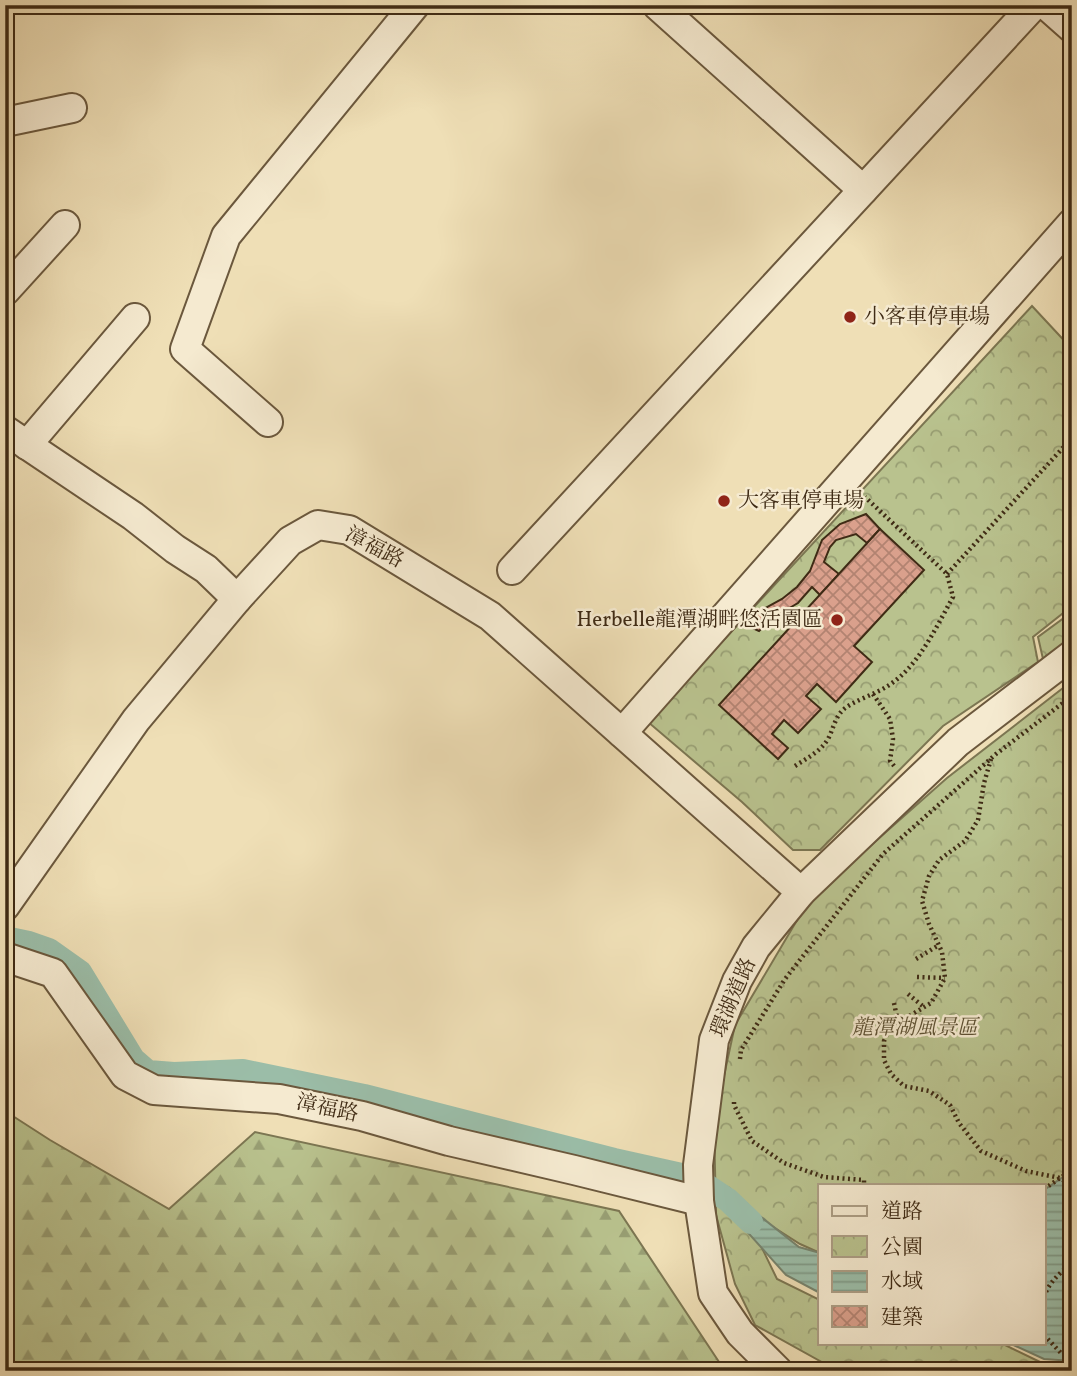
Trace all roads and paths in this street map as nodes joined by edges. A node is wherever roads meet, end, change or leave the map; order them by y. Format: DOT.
graph roads {
  1 [pos="415,5"];
  2 [pos="657,5"];
  3 [pos="1034,5"];
  4 [pos="1046,5"];
  5 [pos="1072,28"];
  6 [pos="72,108"];
  7 [pos="5,122"];
  8 [pos="863,190"];
  9 [pos="1072,223"];
  10 [pos="65,225"];
  11 [pos="5,291"];
  12 [pos="135,318"];
  13 [pos="268,422"];
  14 [pos="16,437"];
  15 [pos="1072,438"];
  16 [pos="846,479"];
  17 [pos="512,570"];
  18 [pos="947,574"];
  19 [pos="237,599"];
  20 [pos="1072,655"];
  21 [pos="873,694"];
  22 [pos="1072,696"];
  23 [pos="622,733"];
  24 [pos="991,758"];
  25 [pos="795,766"];
  26 [pos="911,787"];
  27 [pos="801,892"];
  28 [pos="5,906"];
  29 [pos="939,945"];
  30 [pos="5,957"];
  31 [pos="916,959"];
  32 [pos="917,977"];
  33 [pos="945,978"];
  34 [pos="908,994"];
  35 [pos="894,1003"];
  36 [pos="924,1007"];
  37 [pos="898,1022"];
  38 [pos="740,1063"];
  39 [pos="736,1091"];
  40 [pos="1072,1170"];
  41 [pos="1060,1178"];
  42 [pos="864,1184"];
  43 [pos="698,1185"];
  44 [pos="1071,1186"];
  45 [pos="1046,1188"];
  46 [pos="1072,1263"];
  47 [pos="1046,1290"];
  48 [pos="1046,1337"];
  49 [pos="1072,1357"];
  50 [pos="778,1371"];
  1 -- 13 [label="street"];
  2 -- 8 [label="street"];
  3 -- 8 [label="street"];
  4 -- 5 [label="street"];
  6 -- 7 [label="street"];
  8 -- 17 [label="street"];
  9 -- 16 [label="street"];
  10 -- 11 [label="street"];
  12 -- 14 [label="street"];
  14 -- 19 [label="street"];
  15 -- 18 [label="path"];
  16 -- 18 [label="path"];
  16 -- 23 [label="street"];
  18 -- 21 [label="path"];
  19 -- 23 [label="street, 漳福路"];
  19 -- 28 [label="street, 漳福路"];
  20 -- 26 [label="street, 環湖道路"];
  21 -- 25 [label="path"];
  21 -- 26 [label="path"];
  22 -- 24 [label="path"];
  23 -- 27 [label="street, 漳福路"];
  24 -- 29 [label="path"];
  24 -- 38 [label="path"];
  26 -- 27 [label="street, 環湖道路"];
  27 -- 43 [label="street, 環湖道路"];
  29 -- 31 [label="path"];
  29 -- 33 [label="path"];
  30 -- 43 [label="street, 漳福路"];
  32 -- 33 [label="path"];
  33 -- 36 [label="path"];
  34 -- 36 [label="path"];
  35 -- 37 [label="path"];
  36 -- 37 [label="path"];
  37 -- 41 [label="path"];
  39 -- 42 [label="path"];
  40 -- 41 [label="path"];
  41 -- 44 [label="path"];
  41 -- 45 [label="path"];
  43 -- 50 [label="street, 環湖道路"];
  46 -- 47 [label="path"];
  48 -- 49 [label="path"];
}
